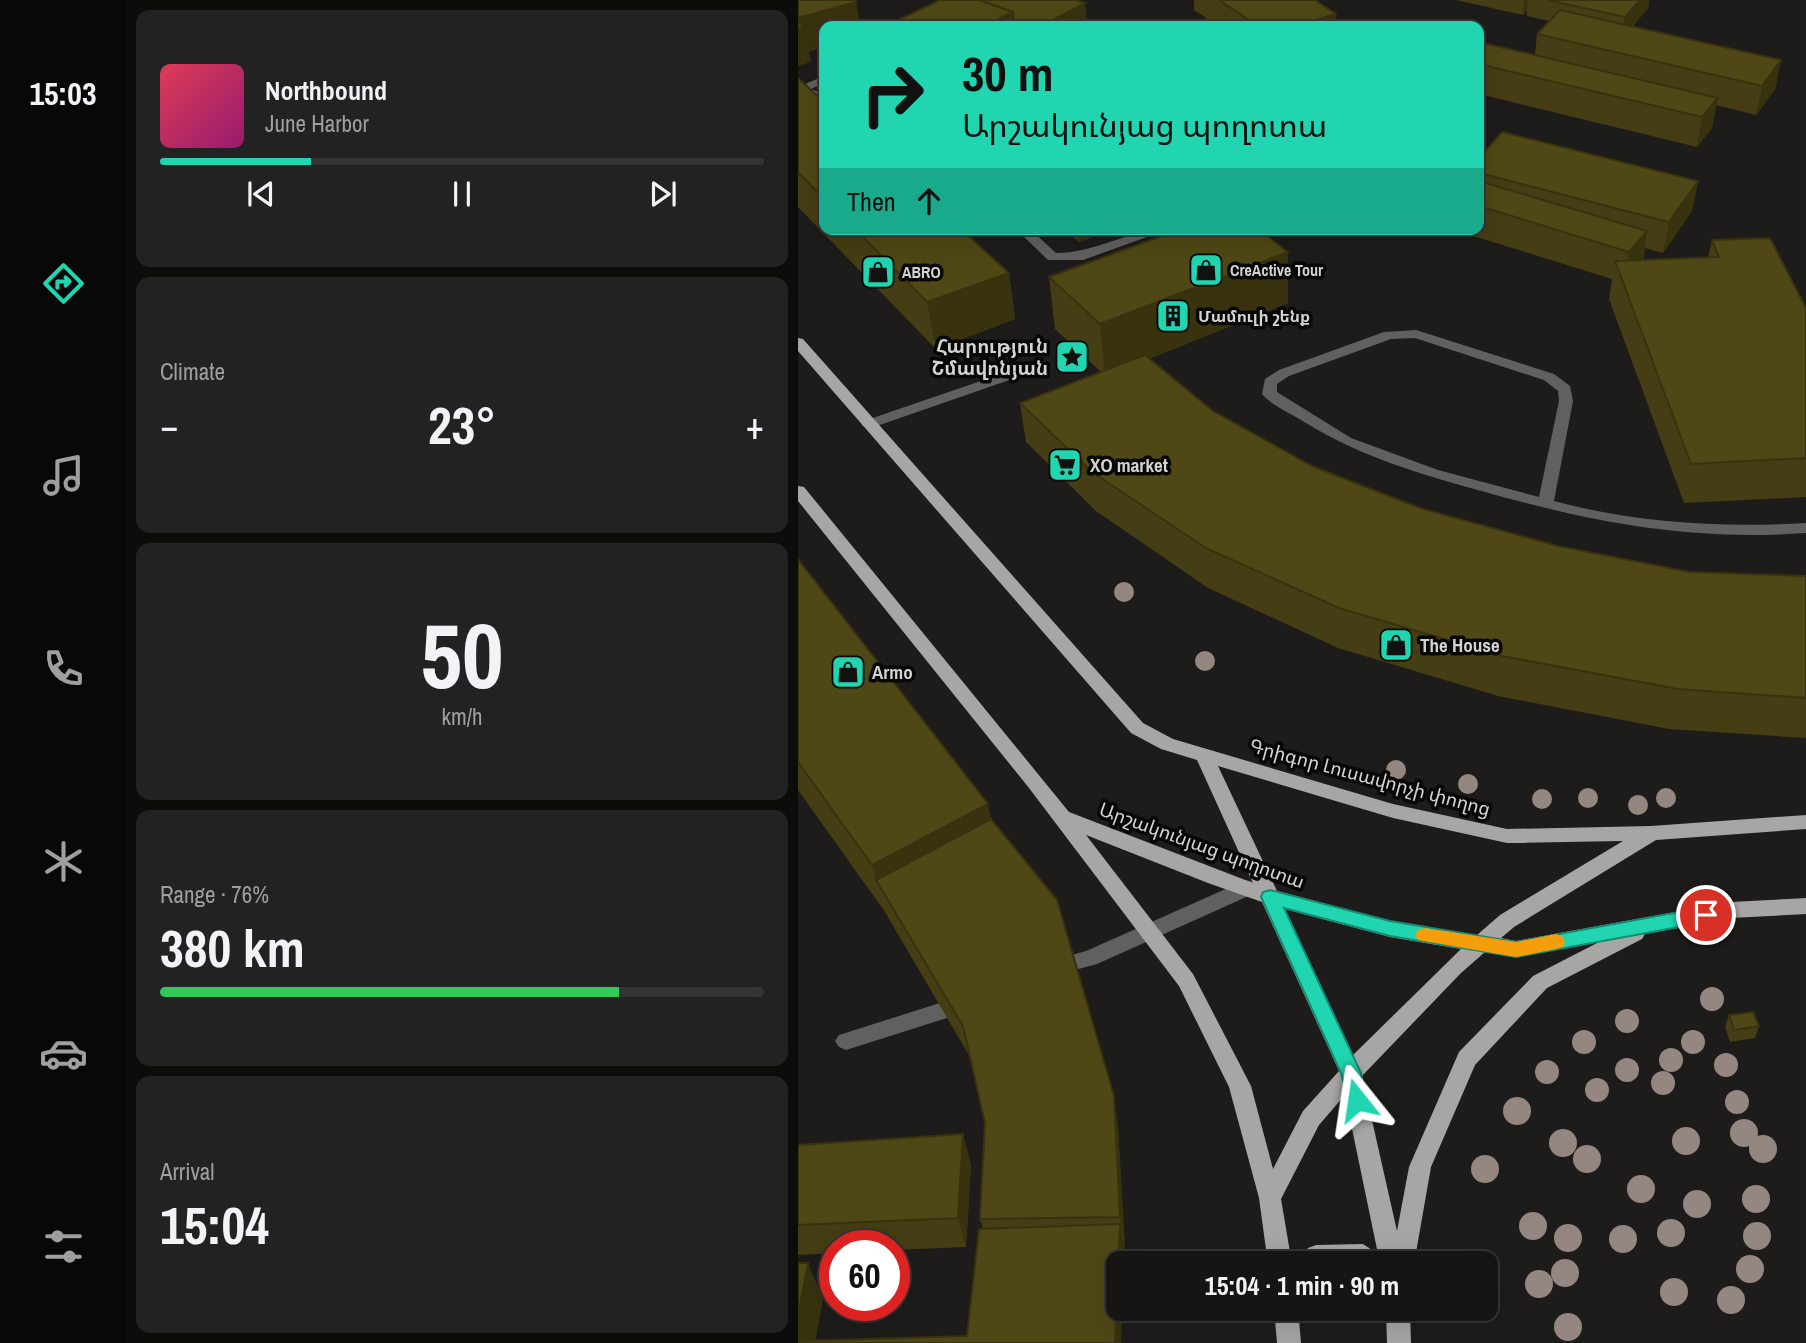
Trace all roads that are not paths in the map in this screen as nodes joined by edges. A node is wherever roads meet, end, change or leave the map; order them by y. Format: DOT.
graph roads {
  1 [pos="819,81"];
  2 [pos="800,90"];
  3 [pos="819,96"];
  4 [pos="1029,235"];
  5 [pos="1145,235"];
  6 [pos="798,342"];
  7 [pos="1042,364"];
  8 [pos="869,424"];
  9 [pos="798,491"];
  10 [pos="1545,503"];
  11 [pos="1806,528"];
  12 [pos="1205,757"];
  13 [pos="1064,818"];
  14 [pos="1806,822"];
  15 [pos="1651,833"];
  16 [pos="1246,888"];
  17 [pos="1270,897"];
  18 [pos="1806,906"];
  19 [pos="1654,924"];
  20 [pos="1151,930"];
  21 [pos="1478,945"];
  22 [pos="1071,963"];
  23 [pos="943,1011"];
  24 [pos="846,1041"];
  25 [pos="1351,1073"];
  26 [pos="1270,1198"];
  27 [pos="1278,1251"];
  28 [pos="1389,1251"];
  29 [pos="1404,1251"];
  30 [pos="1287,1321"];
  31 [pos="1398,1321"];
  32 [pos="1289,1343"];
  33 [pos="1399,1343"];
  1 -- 2 [label="lane"];
  2 -- 3 [label="lane"];
  4 -- 5 [label="lane"];
  6 -- 8 [label="main road"];
  7 -- 8 [label="lane"];
  8 -- 12 [label="main road"];
  9 -- 13 [label="main road, Արշակունյաց պողոտա"];
  10 -- 10 [label="lane"];
  10 -- 11 [label="lane"];
  12 -- 15 [label="main road, Գրիգոր Լուսավորչի փողոց"];
  12 -- 17 [label="main road"];
  13 -- 16 [label="main road, Արշակունյաց պողոտա"];
  13 -- 20 [label="main road, Արշակունյաց պողոտա"];
  14 -- 15 [label="main road, Գրիգոր Լուսավորչի փողոց"];
  15 -- 21 [label="main road, Գրիգոր Լուսավորչի փողոց"];
  16 -- 17 [label="main road, Արշակունյաց պողոտա"];
  16 -- 20 [label="lane"];
  17 -- 21 [label="main road, Արշակունյաց պողոտա"];
  17 -- 25 [label="main road"];
  18 -- 19 [label="main road"];
  19 -- 21 [label="main road, Արշակունյաց պողոտա"];
  19 -- 29 [label="main road"];
  20 -- 22 [label="lane"];
  20 -- 26 [label="main road, Արշակունյաց պողոտա"];
  21 -- 25 [label="main road, Գրիգոր Լուսավորչի փողոց"];
  23 -- 24 [label="lane"];
  25 -- 26 [label="main road, Գրիգոր Լուսավորչի փողոց"];
  25 -- 28 [label="main road"];
  26 -- 27 [label="main road, Արշակունյաց պողոտա"];
  30 -- 32 [label="main road"];
  31 -- 33 [label="main road"];
}
